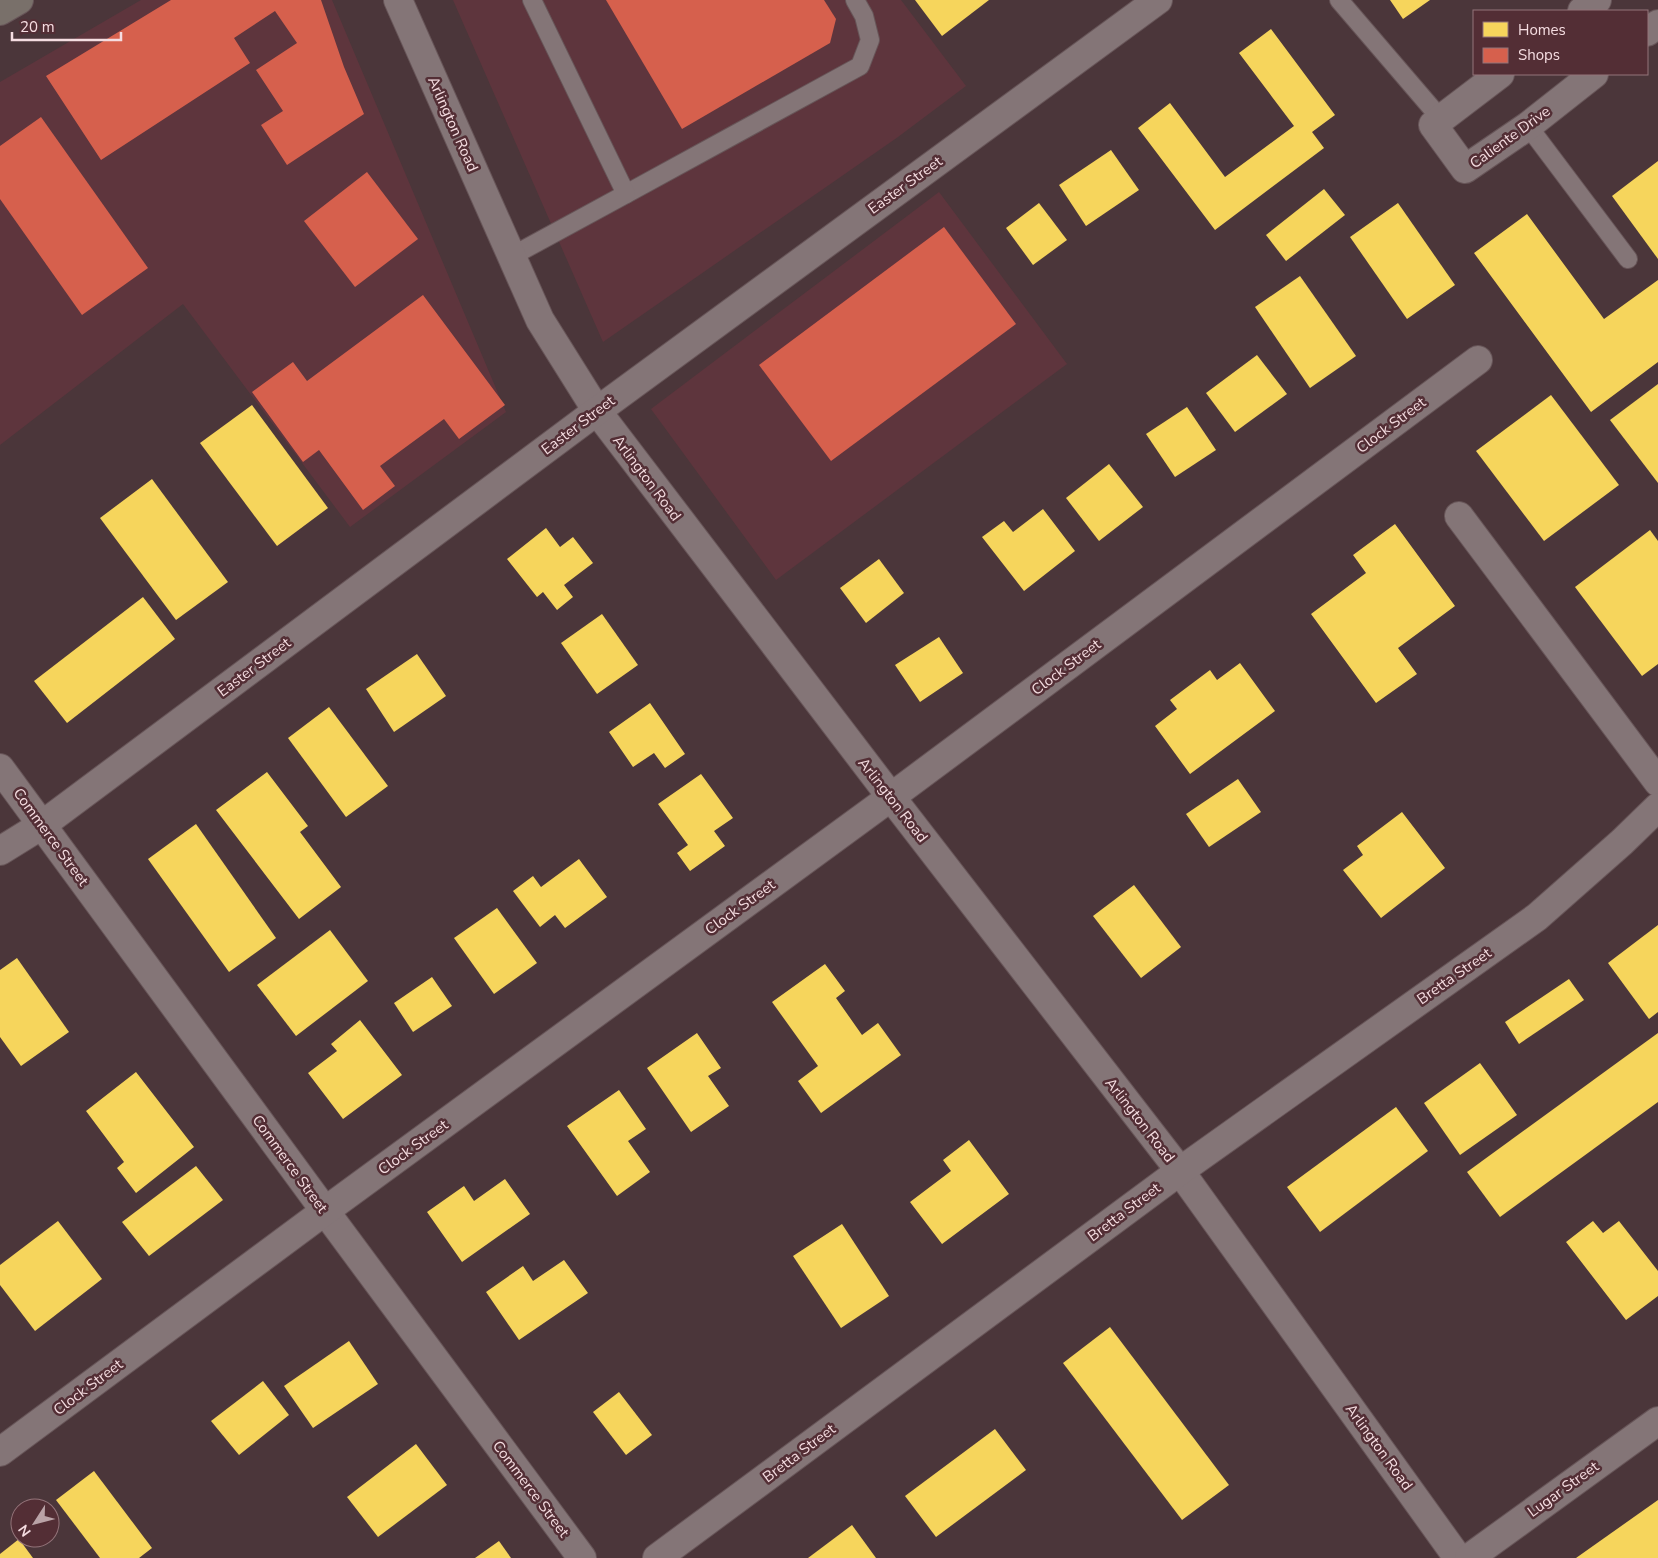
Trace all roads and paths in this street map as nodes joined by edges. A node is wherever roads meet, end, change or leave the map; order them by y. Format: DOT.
graph roads {
  1 [pos="19,0"];
  2 [pos="398,0"];
  3 [pos="532,0"];
  4 [pos="855,0"];
  5 [pos="1158,0"];
  6 [pos="1339,0"];
  7 [pos="1597,0"];
  8 [pos="1583,10"];
  9 [pos="0,11"];
  10 [pos="1499,75"];
  11 [pos="1593,75"];
  12 [pos="1441,119"];
  13 [pos="1528,126"];
  14 [pos="626,194"];
  15 [pos="512,256"];
  16 [pos="1628,259"];
  17 [pos="1478,360"];
  18 [pos="597,411"];
  19 [pos="1459,516"];
  20 [pos="0,768"];
  21 [pos="1658,782"];
  22 [pos="890,797"];
  23 [pos="1658,807"];
  24 [pos="42,825"];
  25 [pos="0,851"];
  26 [pos="1180,1171"];
  27 [pos="325,1211"];
  28 [pos="1658,1421"];
  29 [pos="0,1452"];
  30 [pos="582,1558"];
  31 [pos="657,1558"];
  32 [pos="1458,1558"];
  33 [pos="1469,1558"];
  1 -- 9 [label="main road"];
  2 -- 15 [label="street, Arlington Road"];
  3 -- 14 [label="lane"];
  4 -- 14 [label="lane"];
  5 -- 18 [label="street, Easter Street"];
  6 -- 12 [label="lane"];
  7 -- 8 [label="street"];
  10 -- 12 [label="street"];
  11 -- 13 [label="street, Caliente Drive"];
  12 -- 13 [label="street, Caliente Drive"];
  13 -- 16 [label="lane"];
  14 -- 15 [label="lane"];
  15 -- 18 [label="street, Arlington Road"];
  17 -- 22 [label="street, Clock Street"];
  18 -- 22 [label="street, Arlington Road"];
  18 -- 24 [label="street, Easter Street"];
  19 -- 21 [label="street"];
  20 -- 24 [label="street, Commerce Street"];
  22 -- 26 [label="street, Arlington Road"];
  22 -- 27 [label="street, Clock Street"];
  23 -- 26 [label="street, Bretta Street"];
  24 -- 25 [label="street, Easter Street"];
  24 -- 27 [label="street, Commerce Street"];
  26 -- 31 [label="street, Bretta Street"];
  26 -- 32 [label="street, Arlington Road"];
  27 -- 29 [label="street, Clock Street"];
  27 -- 30 [label="street, Commerce Street"];
  28 -- 33 [label="street, Lugar Street"];
}
